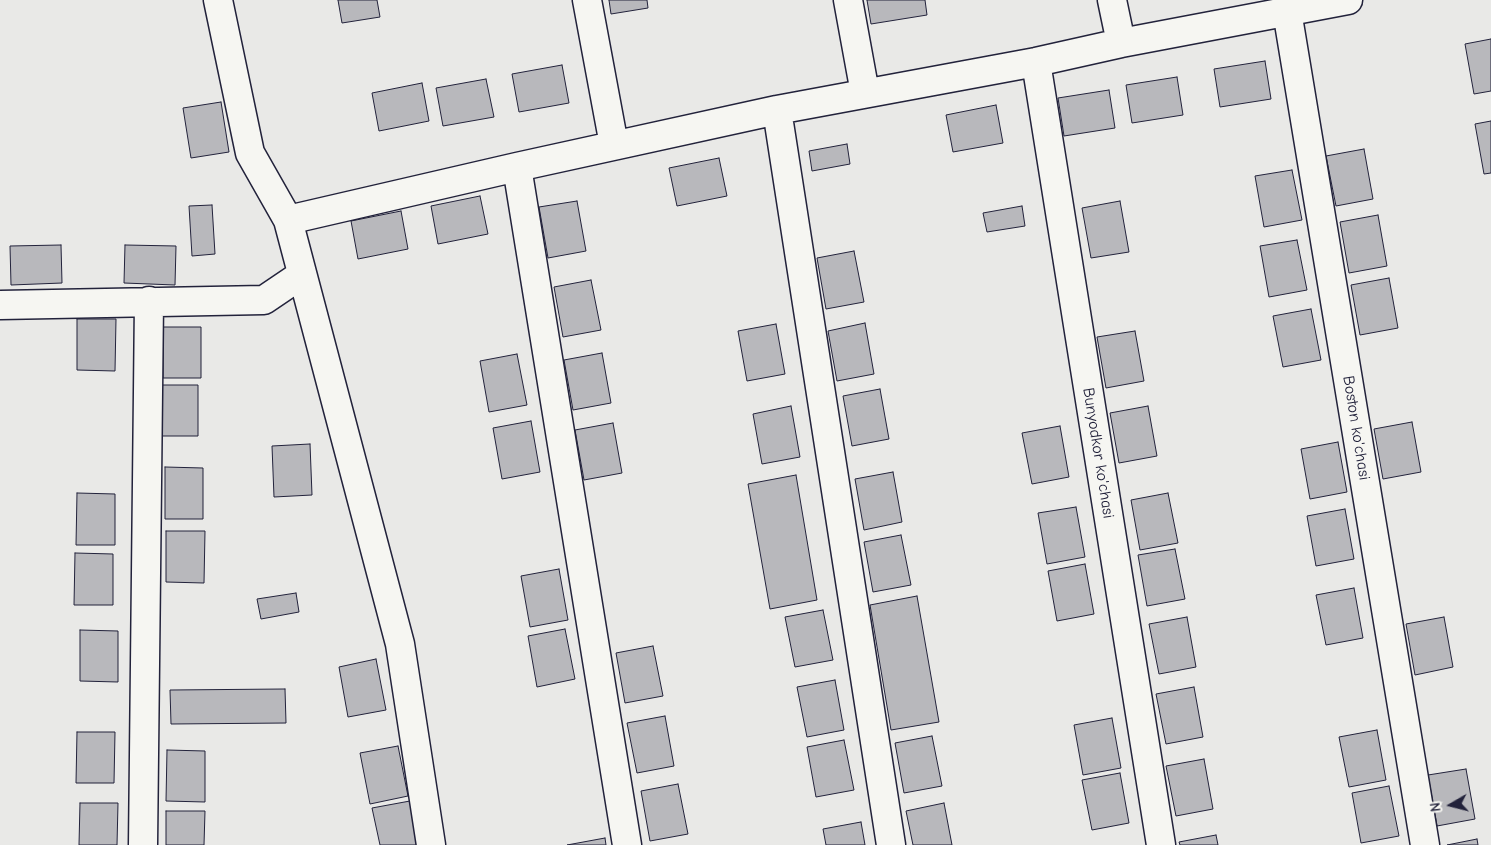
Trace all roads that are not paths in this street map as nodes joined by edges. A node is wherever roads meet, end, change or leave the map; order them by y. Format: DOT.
graph roads {
  1 [pos="218,0"];
  2 [pos="587,0"];
  3 [pos="848,0"];
  4 [pos="1112,0"];
  5 [pos="1348,0"];
  6 [pos="1287,11"];
  7 [pos="1121,43"];
  8 [pos="1036,62"];
  9 [pos="865,93"];
  10 [pos="777,110"];
  11 [pos="614,145"];
  12 [pos="517,167"];
  13 [pos="288,220"];
  14 [pos="301,275"];
  15 [pos="149,301"];
  16 [pos="0,305"];
  17 [pos="143,845"];
  18 [pos="430,845"];
  19 [pos="627,845"];
  20 [pos="891,845"];
  21 [pos="1161,845"];
  22 [pos="1425,845"];
  1 -- 13 [label="street"];
  2 -- 11 [label="street"];
  3 -- 9 [label="street"];
  4 -- 7 [label="street"];
  5 -- 6 [label="street"];
  6 -- 7 [label="street"];
  6 -- 22 [label="street, Boston ko'chasi"];
  7 -- 8 [label="street"];
  8 -- 9 [label="street"];
  8 -- 21 [label="street, Bunyodkor ko'chasi"];
  9 -- 10 [label="street"];
  10 -- 11 [label="street"];
  10 -- 20 [label="street"];
  11 -- 12 [label="street"];
  12 -- 13 [label="street"];
  12 -- 19 [label="street"];
  13 -- 14 [label="street"];
  14 -- 15 [label="street"];
  14 -- 18 [label="street"];
  15 -- 16 [label="street"];
  15 -- 17 [label="street"];
}
